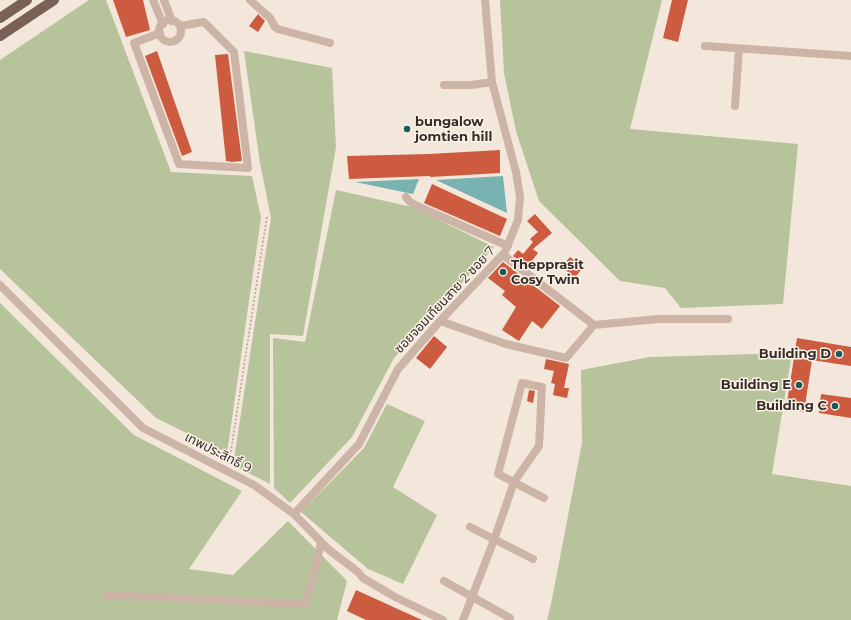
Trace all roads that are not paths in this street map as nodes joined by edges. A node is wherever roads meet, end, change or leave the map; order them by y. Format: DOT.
graph roads {
  1 [pos="27,0"];
  2 [pos="54,0"];
  3 [pos="153,0"];
  4 [pos="164,0"];
  5 [pos="250,0"];
  6 [pos="485,0"];
  7 [pos="0,18"];
  8 [pos="172,21"];
  9 [pos="162,24"];
  10 [pos="180,26"];
  11 [pos="160,34"];
  12 [pos="0,36"];
  13 [pos="330,43"];
  14 [pos="705,46"];
  15 [pos="739,48"];
  16 [pos="851,56"];
  17 [pos="492,82"];
  18 [pos="444,86"];
  19 [pos="735,106"];
  20 [pos="406,197"];
  21 [pos="508,246"];
  22 [pos="502,255"];
  23 [pos="0,285"];
  24 [pos="728,319"];
  25 [pos="440,321"];
  26 [pos="594,325"];
  27 [pos="514,482"];
  28 [pos="544,498"];
  29 [pos="294,514"];
  30 [pos="470,527"];
  31 [pos="494,540"];
  32 [pos="321,542"];
  33 [pos="532,559"];
  34 [pos="444,581"];
  35 [pos="107,595"];
  36 [pos="473,596"];
  37 [pos="510,618"];
  38 [pos="443,620"];
  39 [pos="463,620"];
  1 -- 7 [label="main road"];
  2 -- 12 [label="main road"];
  3 -- 9 [label="street"];
  4 -- 8 [label="street"];
  5 -- 13 [label="street"];
  6 -- 17 [label="street, ซอยจอมเทียนสาย 2 ซอย 7"];
  8 -- 9 [label="street"];
  8 -- 10 [label="street"];
  9 -- 11 [label="street"];
  10 -- 11 [label="street"];
  10 -- 11 [label="street"];
  14 -- 15 [label="street"];
  15 -- 16 [label="street"];
  15 -- 19 [label="street"];
  17 -- 18 [label="street"];
  17 -- 21 [label="street, ซอยจอมเทียนสาย 2 ซอย 7"];
  20 -- 21 [label="street"];
  21 -- 22 [label="street, ซอยจอมเทียนสาย 2 ซอย 7"];
  22 -- 25 [label="street, ซอยจอมเทียนสาย 2 ซอย 7"];
  22 -- 26 [label="street"];
  23 -- 29 [label="street, เทพประสิทธิ์ 9"];
  24 -- 26 [label="street"];
  25 -- 26 [label="street"];
  25 -- 29 [label="street, ซอยจอมเทียนสาย 2 ซอย 7"];
  27 -- 27 [label="street"];
  27 -- 28 [label="street"];
  27 -- 31 [label="street"];
  29 -- 32 [label="street, เทพประสิทธิ์ 9"];
  30 -- 31 [label="street"];
  31 -- 33 [label="street"];
  31 -- 36 [label="street"];
  32 -- 35 [label="street"];
  32 -- 38 [label="street, เทพประสิทธิ์ 9"];
  34 -- 36 [label="street"];
  36 -- 37 [label="street"];
  36 -- 39 [label="street"];
}
